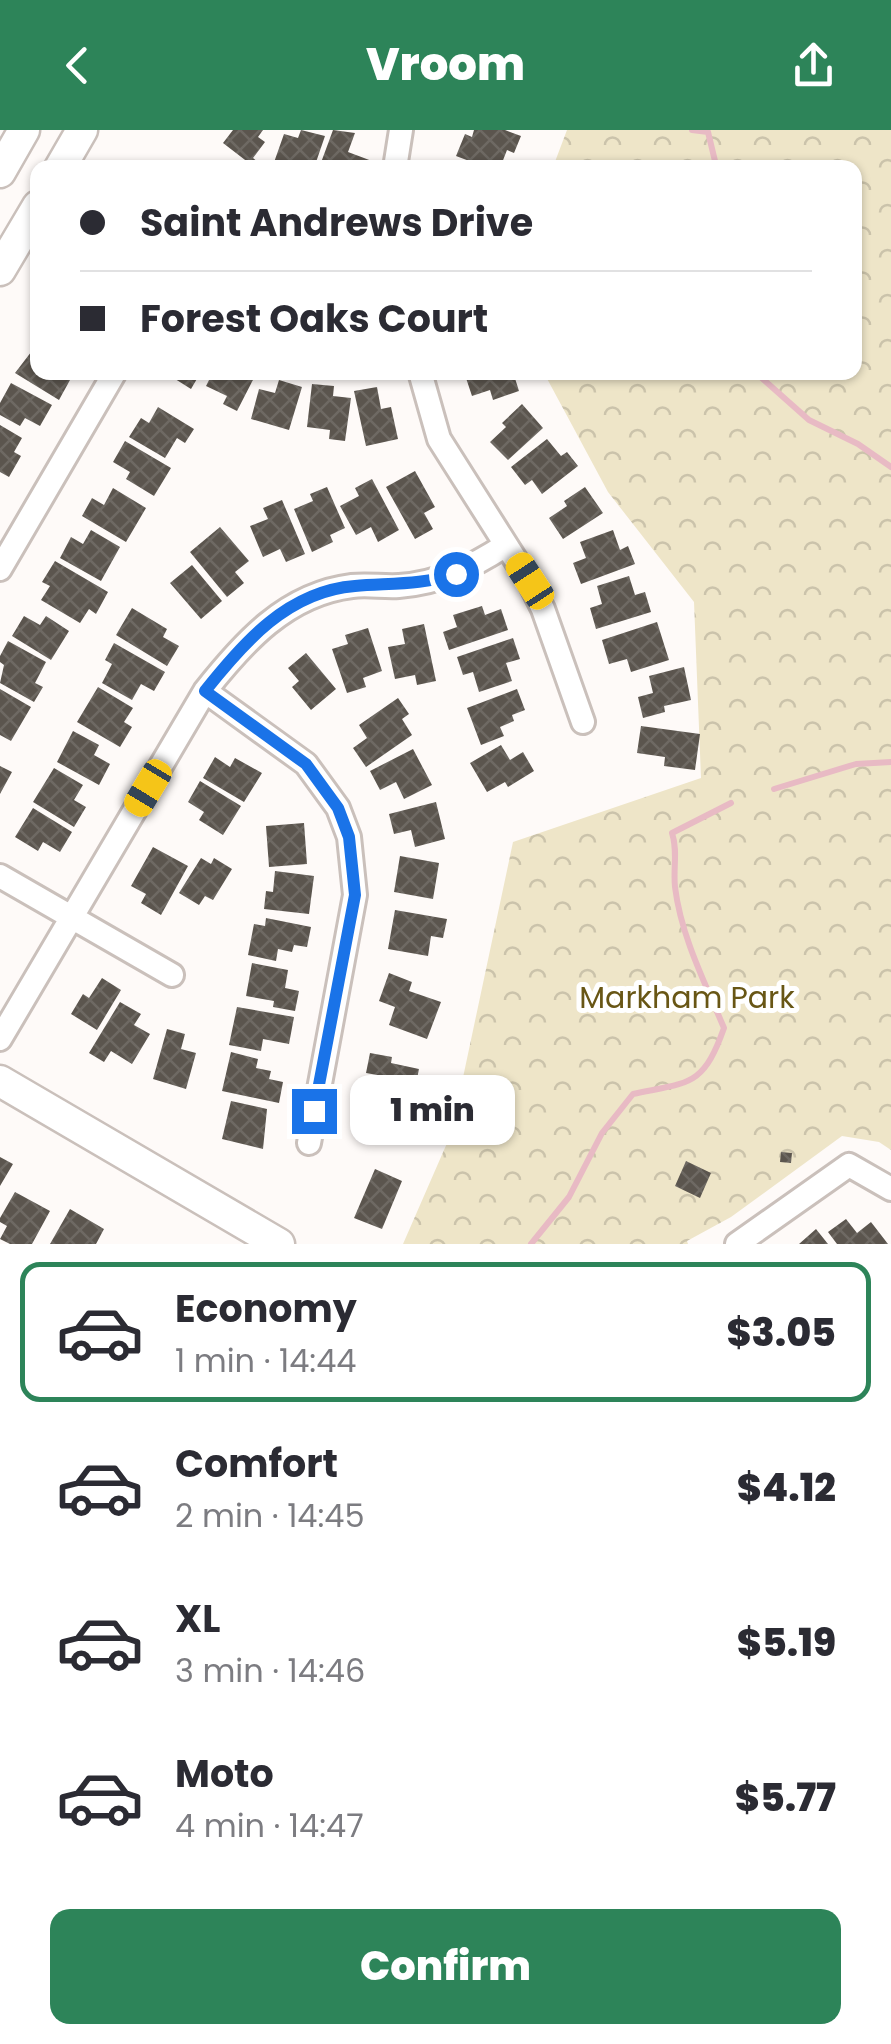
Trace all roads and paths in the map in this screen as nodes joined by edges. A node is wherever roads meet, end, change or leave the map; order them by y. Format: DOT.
graph roads {
  1 [pos="24,130"];
  2 [pos="82,130"];
  3 [pos="401,130"];
  4 [pos="65,160"];
  5 [pos="396,160"];
  6 [pos="0,172"];
  7 [pos="30,219"];
  8 [pos="0,270"];
  9 [pos="110,380"];
  10 [pos="422,380"];
  11 [pos="506,545"];
  12 [pos="0,569"];
  13 [pos="205,691"];
  14 [pos="583,722"];
  15 [pos="0,876"];
  16 [pos="72,916"];
  17 [pos="172,975"];
  18 [pos="0,1039"];
  19 [pos="0,1081"];
  20 [pos="309,1143"];
  21 [pos="891,1189"];
  22 [pos="279,1244"];
  23 [pos="738,1244"];
  1 -- 6 [label="street"];
  2 -- 4 [label="street"];
  3 -- 5 [label="street"];
  7 -- 8 [label="street"];
  9 -- 12 [label="street"];
  10 -- 11 [label="street"];
  11 -- 13 [label="street"];
  11 -- 14 [label="street"];
  13 -- 16 [label="street"];
  13 -- 20 [label="street"];
  15 -- 16 [label="street"];
  16 -- 17 [label="street"];
  16 -- 18 [label="street"];
  19 -- 22 [label="street"];
  21 -- 23 [label="street"];
}
